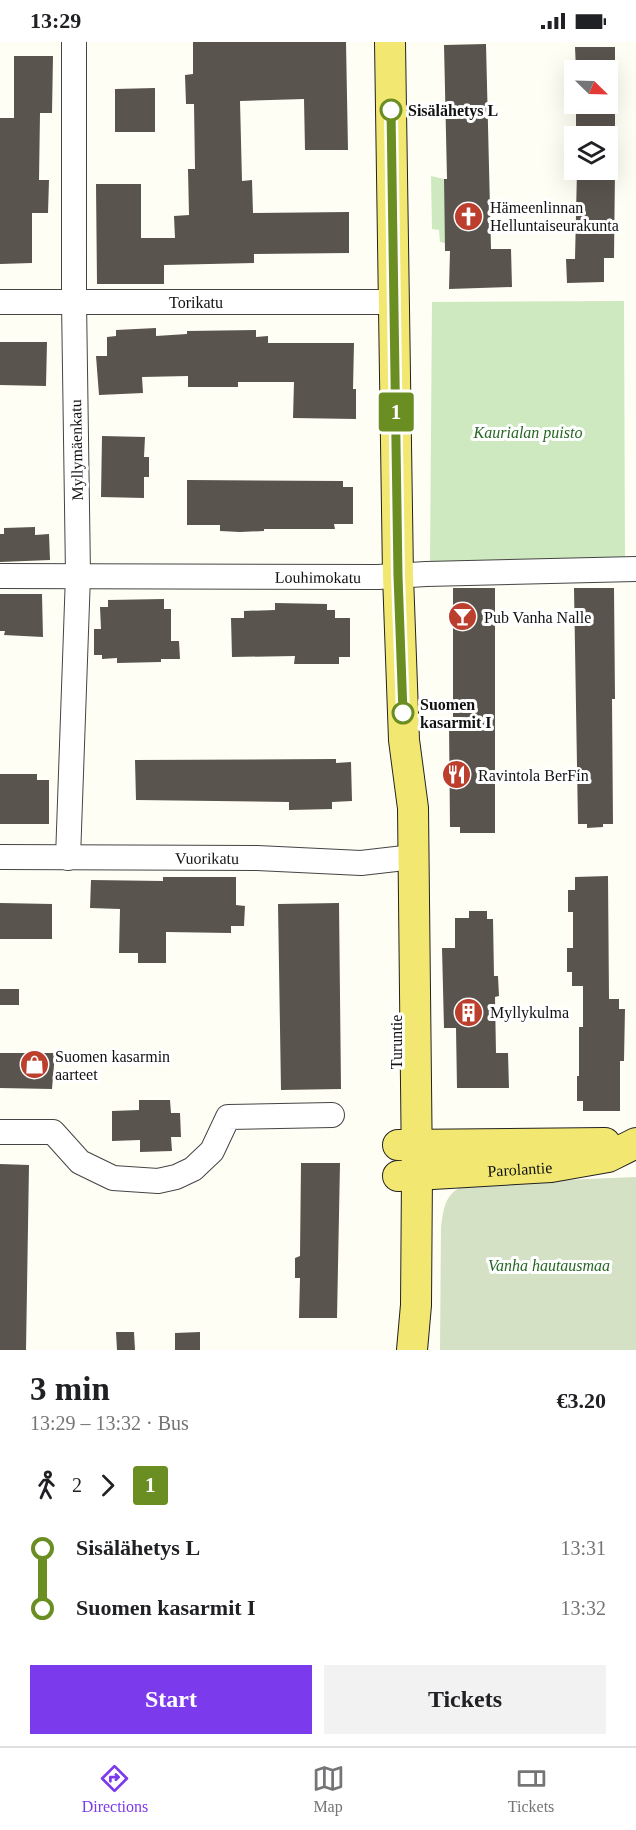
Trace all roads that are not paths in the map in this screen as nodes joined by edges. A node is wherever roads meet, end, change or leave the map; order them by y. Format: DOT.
graph roads {
  1 [pos="74,42"];
  2 [pos="390,42"];
  3 [pos="74,301"];
  4 [pos="0,302"];
  5 [pos="394,303"];
  6 [pos="636,569"];
  7 [pos="78,575"];
  8 [pos="0,576"];
  9 [pos="398,576"];
  10 [pos="0,857"];
  11 [pos="68,858"];
  12 [pos="404,858"];
  13 [pos="332,1115"];
  14 [pos="0,1132"];
  15 [pos="636,1142"];
  16 [pos="407,1145"];
  17 [pos="408,1175"];
  18 [pos="412,1347"];
  1 -- 3 [label="street, Myllymäenkatu"];
  2 -- 5 [label="main road, Turuntie"];
  3 -- 4 [label="street, Torikatu"];
  3 -- 5 [label="street, Torikatu"];
  3 -- 7 [label="street, Myllymäenkatu"];
  5 -- 9 [label="main road, Turuntie"];
  6 -- 9 [label="street, Louhimokatu"];
  7 -- 8 [label="street, Louhimokatu"];
  7 -- 9 [label="street, Louhimokatu"];
  7 -- 11 [label="street, Myllymäenkatu"];
  9 -- 12 [label="main road, Turuntie"];
  10 -- 11 [label="street, Vuorikatu"];
  11 -- 12 [label="street, Vuorikatu"];
  12 -- 16 [label="main road, Turuntie"];
  13 -- 14 [label="street"];
  15 -- 16 [label="main road, Parolantie"];
  15 -- 17 [label="main road, Parolantie"];
  16 -- 17 [label="main road, Turuntie"];
  17 -- 18 [label="main road, Turuntie"];
}
